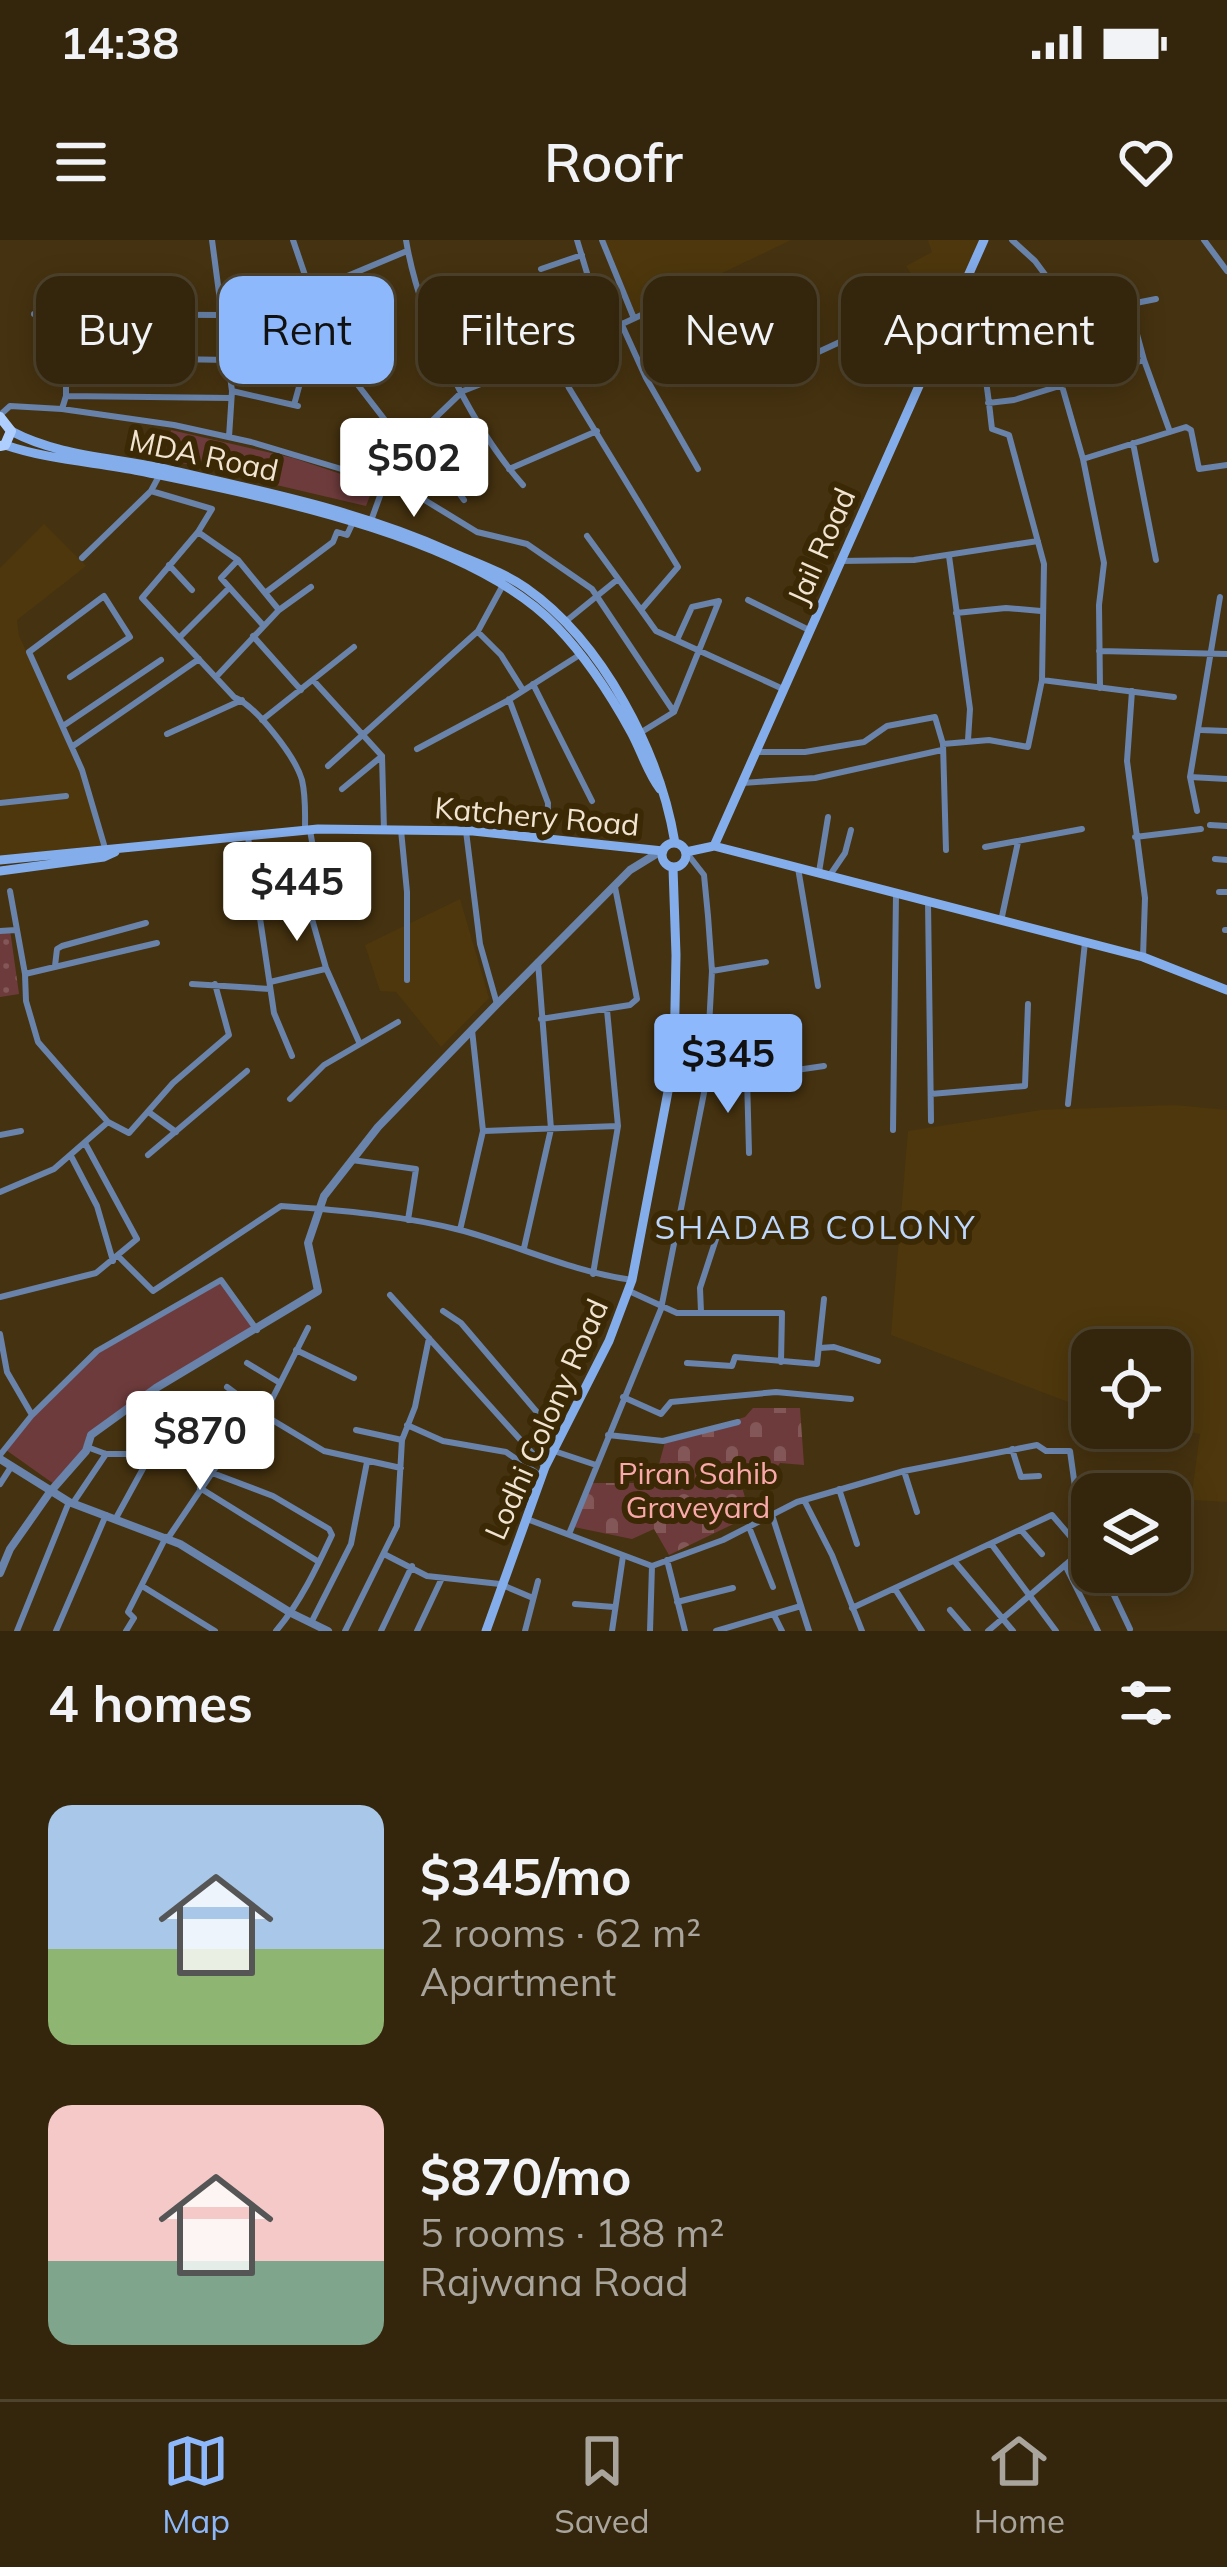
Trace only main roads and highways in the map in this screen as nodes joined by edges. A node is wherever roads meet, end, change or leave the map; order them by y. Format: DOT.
graph roads {
  1 [pos="984,240"];
  2 [pos="0,416"];
  3 [pos="11,431"];
  4 [pos="2,446"];
  5 [pos="327,510"];
  6 [pos="422,543"];
  7 [pos="561,625"];
  8 [pos="664,793"];
  9 [pos="675,843"];
  10 [pos="714,846"];
  11 [pos="120,849"];
  12 [pos="663,850"];
  13 [pos="686,853"];
  14 [pos="76,856"];
  15 [pos="2,865"];
  16 [pos="673,868"];
  17 [pos="1227,990"];
  18 [pos="486,1631"];
  1 -- 10 [label="main road, Jail Road"];
  2 -- 3 [label="main road"];
  3 -- 4 [label="main road"];
  3 -- 5 [label="main road"];
  4 -- 5 [label="main road, MDA Road"];
  5 -- 6 [label="main road, MDA Road"];
  5 -- 6 [label="main road, MDA Road"];
  6 -- 7 [label="main road, MDA Road"];
  6 -- 7 [label="main road, MDA Road"];
  7 -- 8 [label="main road, MDA Road"];
  7 -- 8 [label="main road, MDA Road"];
  8 -- 9 [label="main road, MDA Road"];
  9 -- 12 [label="main road"];
  9 -- 13 [label="main road"];
  10 -- 13 [label="main road"];
  10 -- 17 [label="main road"];
  11 -- 12 [label="main road, Katchery Road"];
  11 -- 14 [label="main road, Katchery Road"];
  11 -- 14 [label="main road, Katchery Road"];
  12 -- 16 [label="main road"];
  13 -- 16 [label="main road"];
  14 -- 15 [label="main road, Katchery Road"];
  16 -- 18 [label="main road, Lodhi Colony Road"];
}
